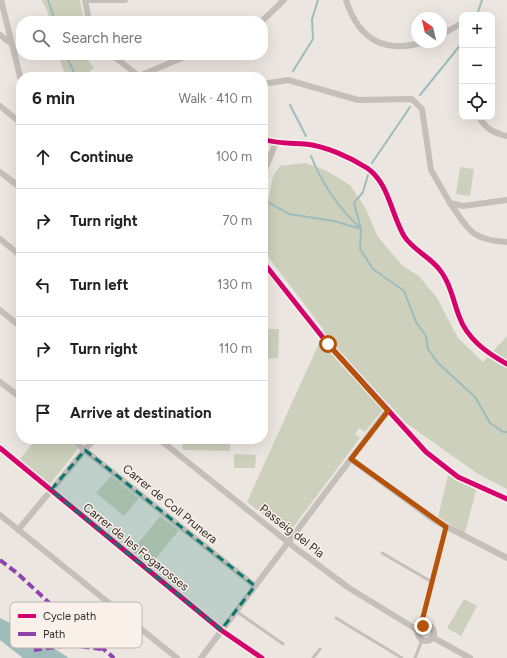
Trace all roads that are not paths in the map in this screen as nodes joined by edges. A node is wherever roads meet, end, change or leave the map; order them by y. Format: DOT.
graph roads {
  1 [pos="1,0"];
  2 [pos="85,0"];
  3 [pos="125,0"];
  4 [pos="284,0"];
  5 [pos="346,0"];
  6 [pos="87,16"];
  7 [pos="268,16"];
  8 [pos="459,25"];
  9 [pos="447,32"];
  10 [pos="0,35"];
  11 [pos="12,44"];
  12 [pos="411,44"];
  13 [pos="16,60"];
  14 [pos="16,60"];
  15 [pos="118,60"];
  16 [pos="178,60"];
  17 [pos="19,72"];
  18 [pos="133,72"];
  19 [pos="150,72"];
  20 [pos="268,83"];
  21 [pos="0,106"];
  22 [pos="16,119"];
  23 [pos="481,120"];
  24 [pos="507,136"];
  25 [pos="268,141"];
  26 [pos="276,142"];
  27 [pos="268,162"];
  28 [pos="0,172"];
  29 [pos="16,184"];
  30 [pos="507,200"];
  31 [pos="450,203"];
  32 [pos="0,239"];
  33 [pos="507,242"];
  34 [pos="16,252"];
  35 [pos="268,268"];
  36 [pos="0,310"];
  37 [pos="16,323"];
  38 [pos="507,364"];
  39 [pos="0,382"];
  40 [pos="16,394"];
  41 [pos="388,411"];
  42 [pos="77,444"];
  43 [pos="90,444"];
  44 [pos="165,444"];
  45 [pos="0,448"];
  46 [pos="85,450"];
  47 [pos="351,459"];
  48 [pos="51,490"];
  49 [pos="507,499"];
  50 [pos="0,516"];
  51 [pos="446,527"];
  52 [pos="18,530"];
  53 [pos="288,542"];
  54 [pos="382,553"];
  55 [pos="507,558"];
  56 [pos="432,582"];
  57 [pos="255,586"];
  58 [pos="107,602"];
  59 [pos="236,611"];
  60 [pos="336,618"];
  61 [pos="421,628"];
  62 [pos="142,630"];
  63 [pos="221,630"];
  64 [pos="432,637"];
  65 [pos="422,640"];
  66 [pos="283,644"];
  67 [pos="320,649"];
  68 [pos="177,658"];
  69 [pos="200,658"];
  70 [pos="262,658"];
  71 [pos="314,658"];
  72 [pos="402,658"];
  73 [pos="415,658"];
  74 [pos="470,658"];
  1 -- 11 [label="street"];
  2 -- 3 [label="street"];
  2 -- 6 [label="street"];
  4 -- 7 [label="street"];
  5 -- 12 [label="street"];
  8 -- 9 [label="street"];
  10 -- 11 [label="street"];
  11 -- 14 [label="street"];
  13 -- 17 [label="street"];
  15 -- 18 [label="street"];
  16 -- 19 [label="street"];
  20 -- 31 [label="street"];
  21 -- 22 [label="street"];
  23 -- 24 [label="street"];
  25 -- 26 [label="street"];
  26 -- 27 [label="street"];
  26 -- 38 [label="street"];
  28 -- 29 [label="street"];
  30 -- 31 [label="street"];
  31 -- 33 [label="street"];
  32 -- 34 [label="street"];
  35 -- 41 [label="street"];
  36 -- 37 [label="street"];
  39 -- 40 [label="street"];
  41 -- 47 [label="street"];
  41 -- 49 [label="street"];
  42 -- 46 [label="street, Carrer de Coll Prunera"];
  43 -- 46 [label="street"];
  44 -- 53 [label="street, Passeig del Pla"];
  45 -- 48 [label="street, Carrer de les Fogarosses"];
  46 -- 48 [label="street"];
  46 -- 57 [label="street, Carrer de Coll Prunera"];
  47 -- 51 [label="street"];
  47 -- 53 [label="street"];
  48 -- 52 [label="street"];
  48 -- 63 [label="street, Carrer de les Fogarosses"];
  50 -- 52 [label="street"];
  51 -- 55 [label="street"];
  51 -- 56 [label="lane"];
  52 -- 58 [label="street"];
  53 -- 57 [label="street"];
  53 -- 61 [label="street, Passeig del Pla"];
  54 -- 56 [label="lane"];
  56 -- 61 [label="lane"];
  57 -- 59 [label="street"];
  59 -- 63 [label="street"];
  59 -- 66 [label="lane"];
  60 -- 72 [label="lane"];
  61 -- 64 [label="street, Passeig del Pla"];
  61 -- 65 [label="street"];
  62 -- 68 [label="street"];
  63 -- 69 [label="street"];
  63 -- 70 [label="street, Carrer de les Fogarosses"];
  64 -- 65 [label="street"];
  64 -- 74 [label="street, Passeig del Pla"];
  65 -- 73 [label="lane"];
  67 -- 71 [label="lane"];
}
